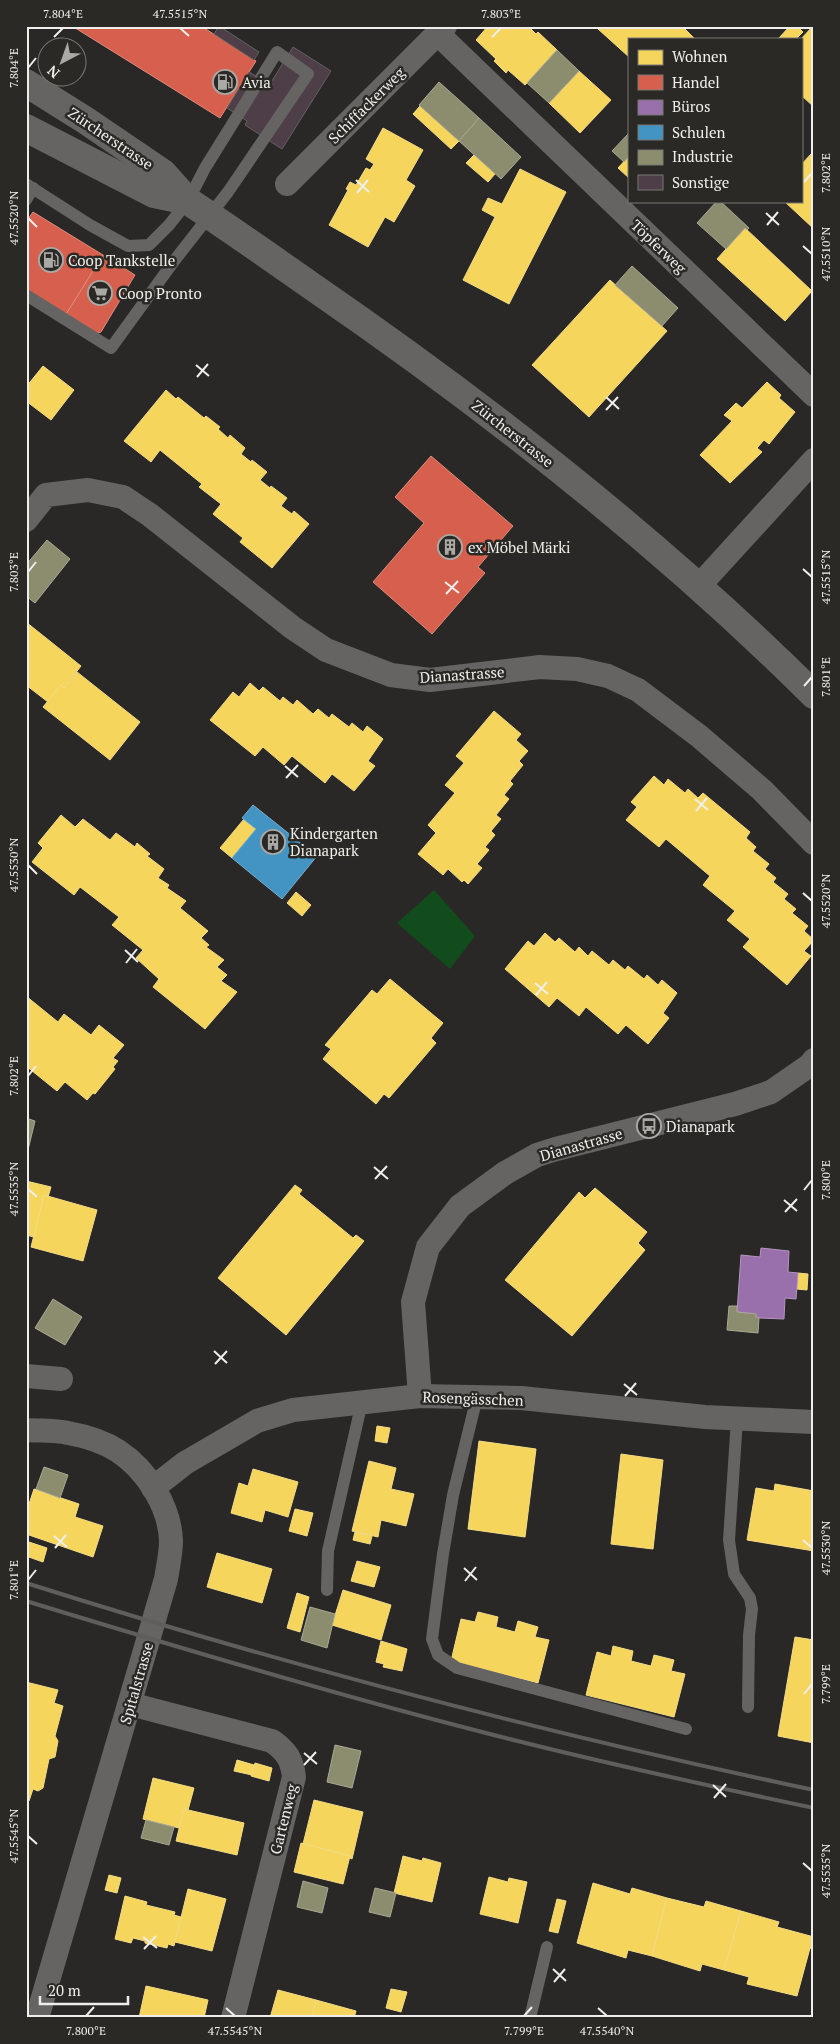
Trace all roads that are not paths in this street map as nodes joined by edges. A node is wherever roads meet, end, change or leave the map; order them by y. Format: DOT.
graph roads {
  1 [pos="442,30"];
  2 [pos="26,83"];
  3 [pos="26,128"];
  4 [pos="287,184"];
  5 [pos="30,186"];
  6 [pos="26,200"];
  7 [pos="188,201"];
  8 [pos="211,216"];
  9 [pos="26,296"];
  10 [pos="814,395"];
  11 [pos="814,460"];
  12 [pos="26,520"];
  13 [pos="698,587"];
  14 [pos="814,695"];
  15 [pos="814,843"];
  16 [pos="814,1060"];
  17 [pos="26,1376"];
  18 [pos="61,1379"];
  19 [pos="420,1396"];
  20 [pos="477,1397"];
  21 [pos="362,1402"];
  22 [pos="736,1419"];
  23 [pos="814,1422"];
  24 [pos="26,1430"];
  25 [pos="153,1488"];
  26 [pos="327,1590"];
  27 [pos="130,1704"];
  28 [pos="748,1708"];
  29 [pos="686,1729"];
  30 [pos="547,1947"];
  31 [pos="37,2018"];
  32 [pos="233,2018"];
  33 [pos="530,2018"];
  1 -- 4 [label="street, Schiffackerweg"];
  1 -- 10 [label="street, Töpferweg"];
  2 -- 7 [label="main road, Zürcherstrasse"];
  3 -- 7 [label="main road, Zürcherstrasse"];
  5 -- 6 [label="lane"];
  5 -- 7 [label="lane"];
  7 -- 8 [label="main road, Zürcherstrasse"];
  7 -- 8 [label="lane"];
  8 -- 9 [label="lane"];
  8 -- 13 [label="main road, Zürcherstrasse"];
  11 -- 13 [label="street"];
  12 -- 15 [label="street, Dianastrasse"];
  13 -- 14 [label="main road, Zürcherstrasse"];
  16 -- 19 [label="street, Dianastrasse"];
  17 -- 18 [label="street"];
  19 -- 20 [label="street, Rosengässchen"];
  19 -- 21 [label="street, Rosengässchen"];
  20 -- 22 [label="street, Rosengässchen"];
  20 -- 29 [label="lane"];
  21 -- 25 [label="street, Rosengässchen"];
  21 -- 26 [label="lane"];
  22 -- 23 [label="street, Rosengässchen"];
  22 -- 28 [label="lane"];
  24 -- 25 [label="street, Spitalstrasse"];
  25 -- 27 [label="street, Spitalstrasse"];
  27 -- 31 [label="street, Spitalstrasse"];
  27 -- 32 [label="street, Gartenweg"];
  30 -- 33 [label="lane"];
}
